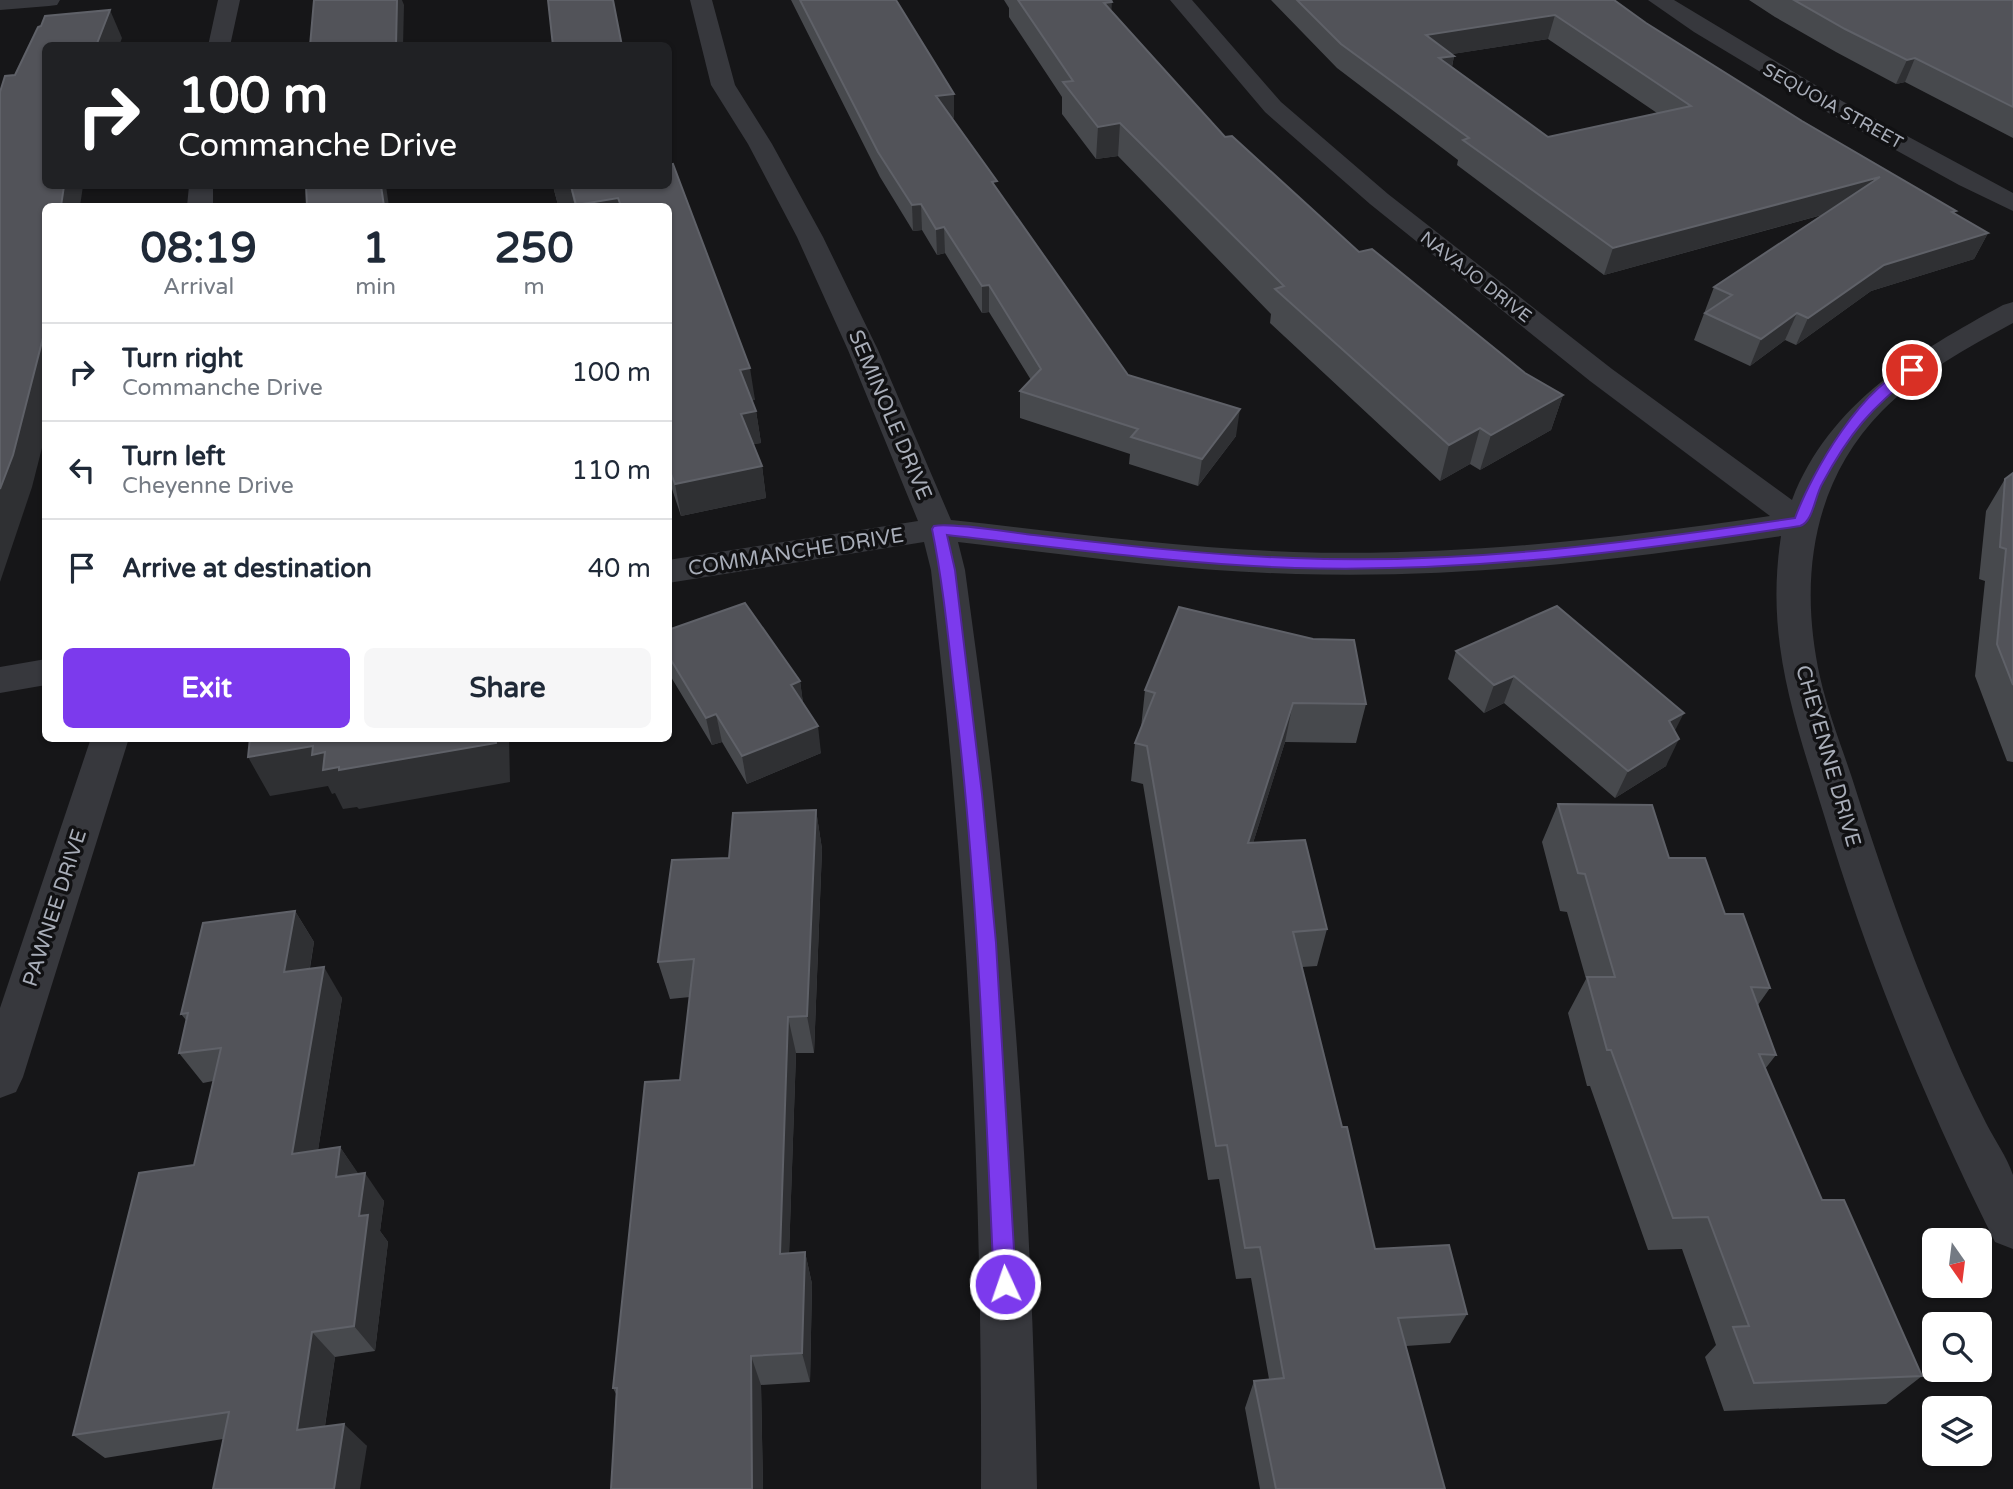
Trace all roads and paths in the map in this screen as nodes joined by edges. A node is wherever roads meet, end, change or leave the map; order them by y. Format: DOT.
graph roads {
  1 [pos="49,0"];
  2 [pos="229,0"];
  3 [pos="701,0"];
  4 [pos="1181,0"];
  5 [pos="1659,0"];
  6 [pos="0,4"];
  7 [pos="220,42"];
  8 [pos="2013,203"];
  9 [pos="2013,311"];
  10 [pos="1800,522"];
  11 [pos="939,529"];
  12 [pos="672,571"];
  13 [pos="42,673"];
  14 [pos="0,680"];
  15 [pos="109,742"];
  16 [pos="0,1077"];
  17 [pos="2013,1225"];
  18 [pos="1009,1489"];
  1 -- 6 [label="street"];
  2 -- 7 [label="street"];
  3 -- 11 [label="street, SEMINOLE DRIVE"];
  4 -- 10 [label="street, NAVAJO DRIVE"];
  5 -- 8 [label="street, SEQUOIA STREET"];
  9 -- 10 [label="street, CHEYENNE DRIVE"];
  10 -- 11 [label="street, COMMANCHE DRIVE"];
  10 -- 17 [label="street, CHEYENNE DRIVE"];
  11 -- 12 [label="street, COMMANCHE DRIVE"];
  11 -- 18 [label="street, SEMINOLE DRIVE"];
  13 -- 14 [label="street"];
  15 -- 16 [label="street, PAWNEE DRIVE"];
}
